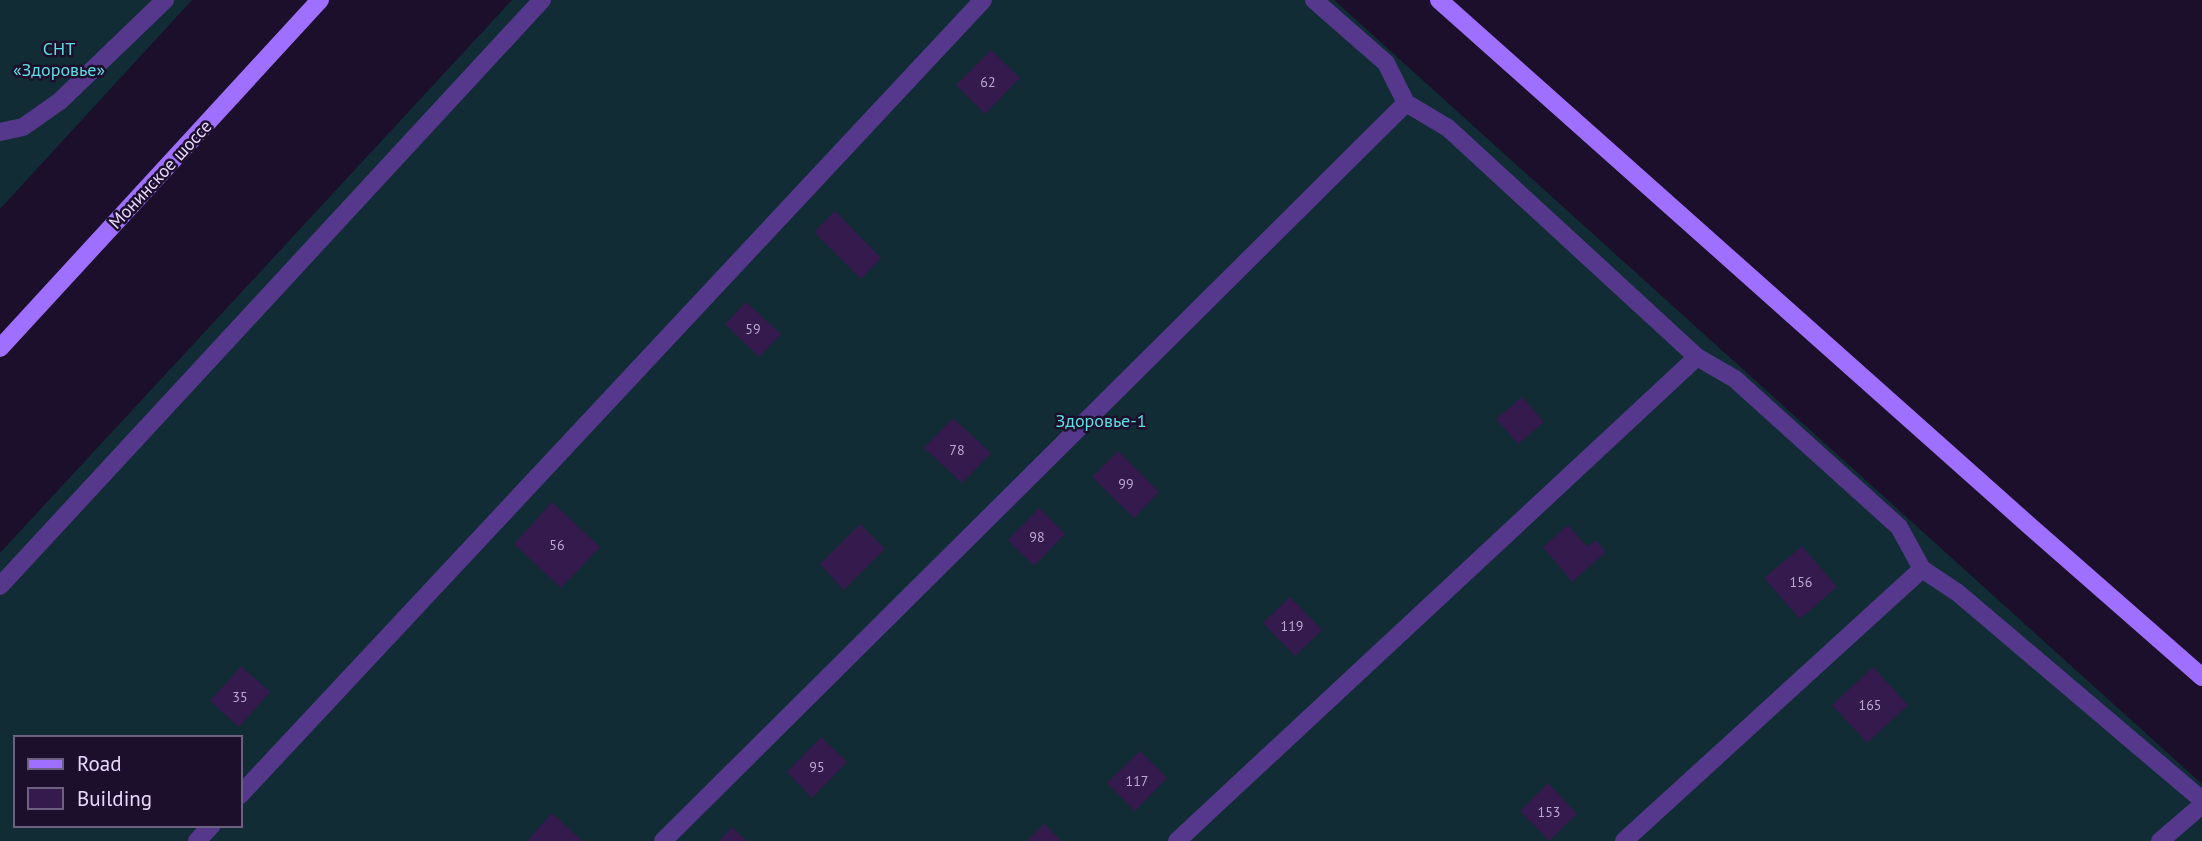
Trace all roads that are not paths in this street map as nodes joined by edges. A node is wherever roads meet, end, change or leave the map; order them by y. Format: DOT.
graph roads {
  1 [pos="165,0"];
  2 [pos="320,0"];
  3 [pos="542,0"];
  4 [pos="983,0"];
  5 [pos="1314,0"];
  6 [pos="1439,0"];
  7 [pos="1406,103"];
  8 [pos="0,132"];
  9 [pos="0,348"];
  10 [pos="1697,356"];
  11 [pos="1922,569"];
  12 [pos="0,586"];
  13 [pos="2202,677"];
  14 [pos="242,793"];
  15 [pos="2202,802"];
  16 [pos="210,827"];
  17 [pos="197,841"];
  18 [pos="663,841"];
  19 [pos="1177,841"];
  20 [pos="1624,841"];
  21 [pos="2160,841"];
  1 -- 8 [label="lane"];
  2 -- 9 [label="main road, Монинское шоссе"];
  3 -- 12 [label="lane"];
  4 -- 14 [label="lane"];
  5 -- 7 [label="lane"];
  6 -- 13 [label="main road"];
  7 -- 10 [label="lane"];
  7 -- 18 [label="lane"];
  10 -- 11 [label="lane"];
  10 -- 19 [label="lane"];
  11 -- 15 [label="lane"];
  11 -- 20 [label="lane"];
  15 -- 21 [label="lane"];
  16 -- 17 [label="lane"];
}
